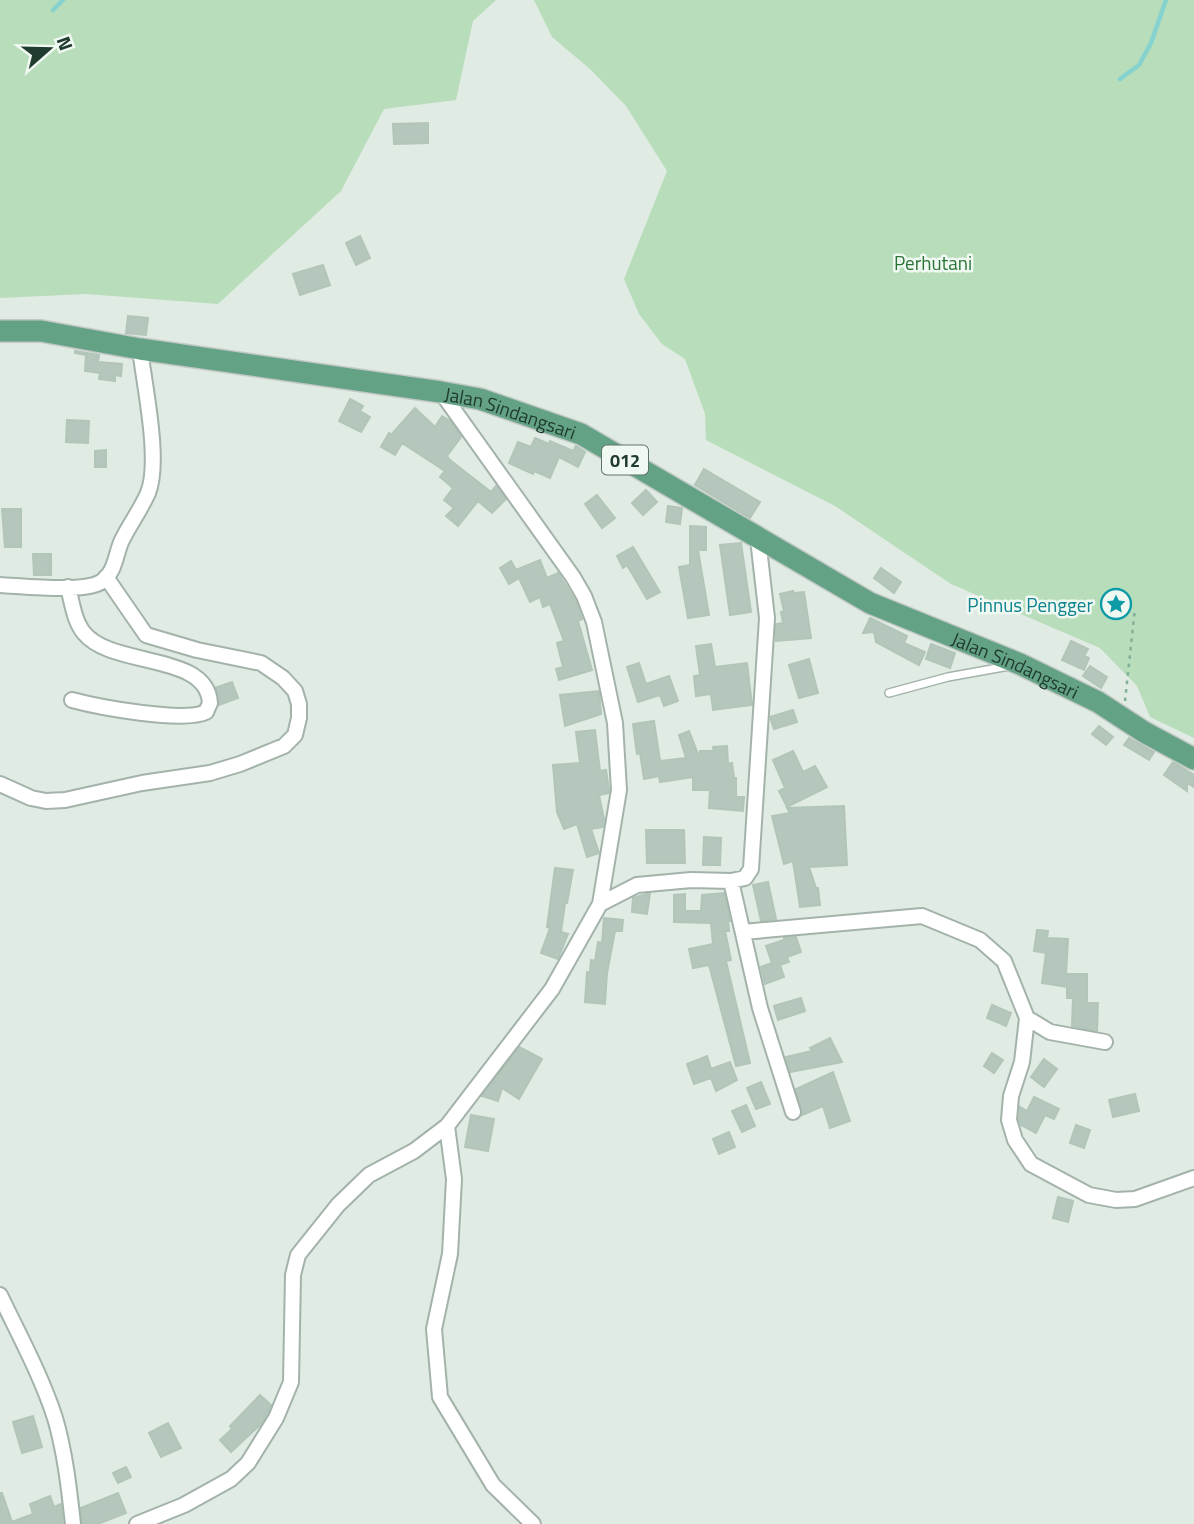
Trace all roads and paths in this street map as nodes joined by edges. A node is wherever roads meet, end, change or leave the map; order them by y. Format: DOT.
graph roads {
  1 [pos="0,331"];
  2 [pos="140,349"];
  3 [pos="441,392"];
  4 [pos="758,539"];
  5 [pos="106,578"];
  6 [pos="0,585"];
  7 [pos="68,587"];
  8 [pos="1135,608"];
  9 [pos="1020,664"];
  10 [pos="889,693"];
  11 [pos="72,700"];
  12 [pos="1123,719"];
  13 [pos="1194,759"];
  14 [pos="0,784"];
  15 [pos="731,881"];
  16 [pos="600,904"];
  17 [pos="743,932"];
  18 [pos="1027,1018"];
  19 [pos="1105,1042"];
  20 [pos="793,1112"];
  21 [pos="447,1126"];
  22 [pos="1194,1178"];
  23 [pos="0,1295"];
  24 [pos="73,1524"];
  25 [pos="137,1524"];
  26 [pos="533,1524"];
  1 -- 2 [label="main road, Jalan Sindangsari / 012"];
  2 -- 3 [label="main road, Jalan Sindangsari / 012"];
  2 -- 5 [label="street"];
  3 -- 4 [label="main road, Jalan Sindangsari / 012"];
  3 -- 16 [label="street"];
  4 -- 9 [label="main road, Jalan Sindangsari / 012"];
  4 -- 15 [label="street"];
  5 -- 7 [label="street"];
  5 -- 14 [label="street"];
  6 -- 7 [label="street"];
  7 -- 11 [label="street"];
  8 -- 12 [label="path"];
  9 -- 10 [label="lane"];
  9 -- 12 [label="main road, Jalan Sindangsari / 012"];
  12 -- 13 [label="main road, Jalan Sindangsari / 012"];
  15 -- 16 [label="street"];
  15 -- 17 [label="street"];
  16 -- 21 [label="street"];
  17 -- 18 [label="street"];
  17 -- 20 [label="street"];
  18 -- 19 [label="street"];
  18 -- 22 [label="street"];
  21 -- 25 [label="street"];
  21 -- 26 [label="street"];
  23 -- 24 [label="street"];
}
